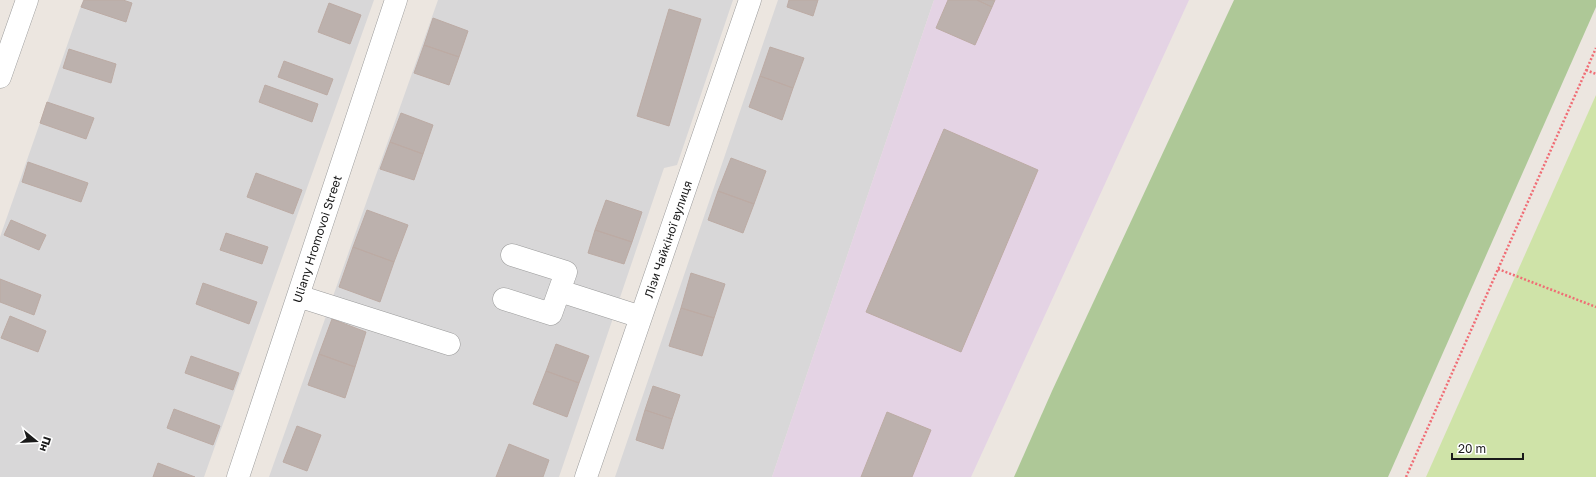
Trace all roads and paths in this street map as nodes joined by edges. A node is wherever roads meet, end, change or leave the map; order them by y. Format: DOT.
graph roads {
  1 [pos="27,0"];
  2 [pos="396,0"];
  3 [pos="750,0"];
  4 [pos="1596,48"];
  5 [pos="1586,70"];
  6 [pos="1596,74"];
  7 [pos="0,77"];
  8 [pos="512,255"];
  9 [pos="1498,269"];
  10 [pos="560,291"];
  11 [pos="298,296"];
  12 [pos="504,299"];
  13 [pos="1596,307"];
  14 [pos="641,317"];
  15 [pos="449,344"];
  16 [pos="238,477"];
  17 [pos="586,477"];
  18 [pos="1406,477"];
  1 -- 7 [label="street"];
  2 -- 11 [label="street, Uliany Hromovoi Street"];
  3 -- 14 [label="street, Лізи Чайкіної вулиця"];
  4 -- 5 [label="path"];
  5 -- 6 [label="path"];
  5 -- 9 [label="path"];
  8 -- 10 [label="street"];
  9 -- 13 [label="path"];
  9 -- 18 [label="path"];
  10 -- 12 [label="street"];
  10 -- 14 [label="street"];
  11 -- 15 [label="street"];
  11 -- 16 [label="street, Uliany Hromovoi Street"];
  14 -- 17 [label="street, Лізи Чайкіної вулиця"];
}
